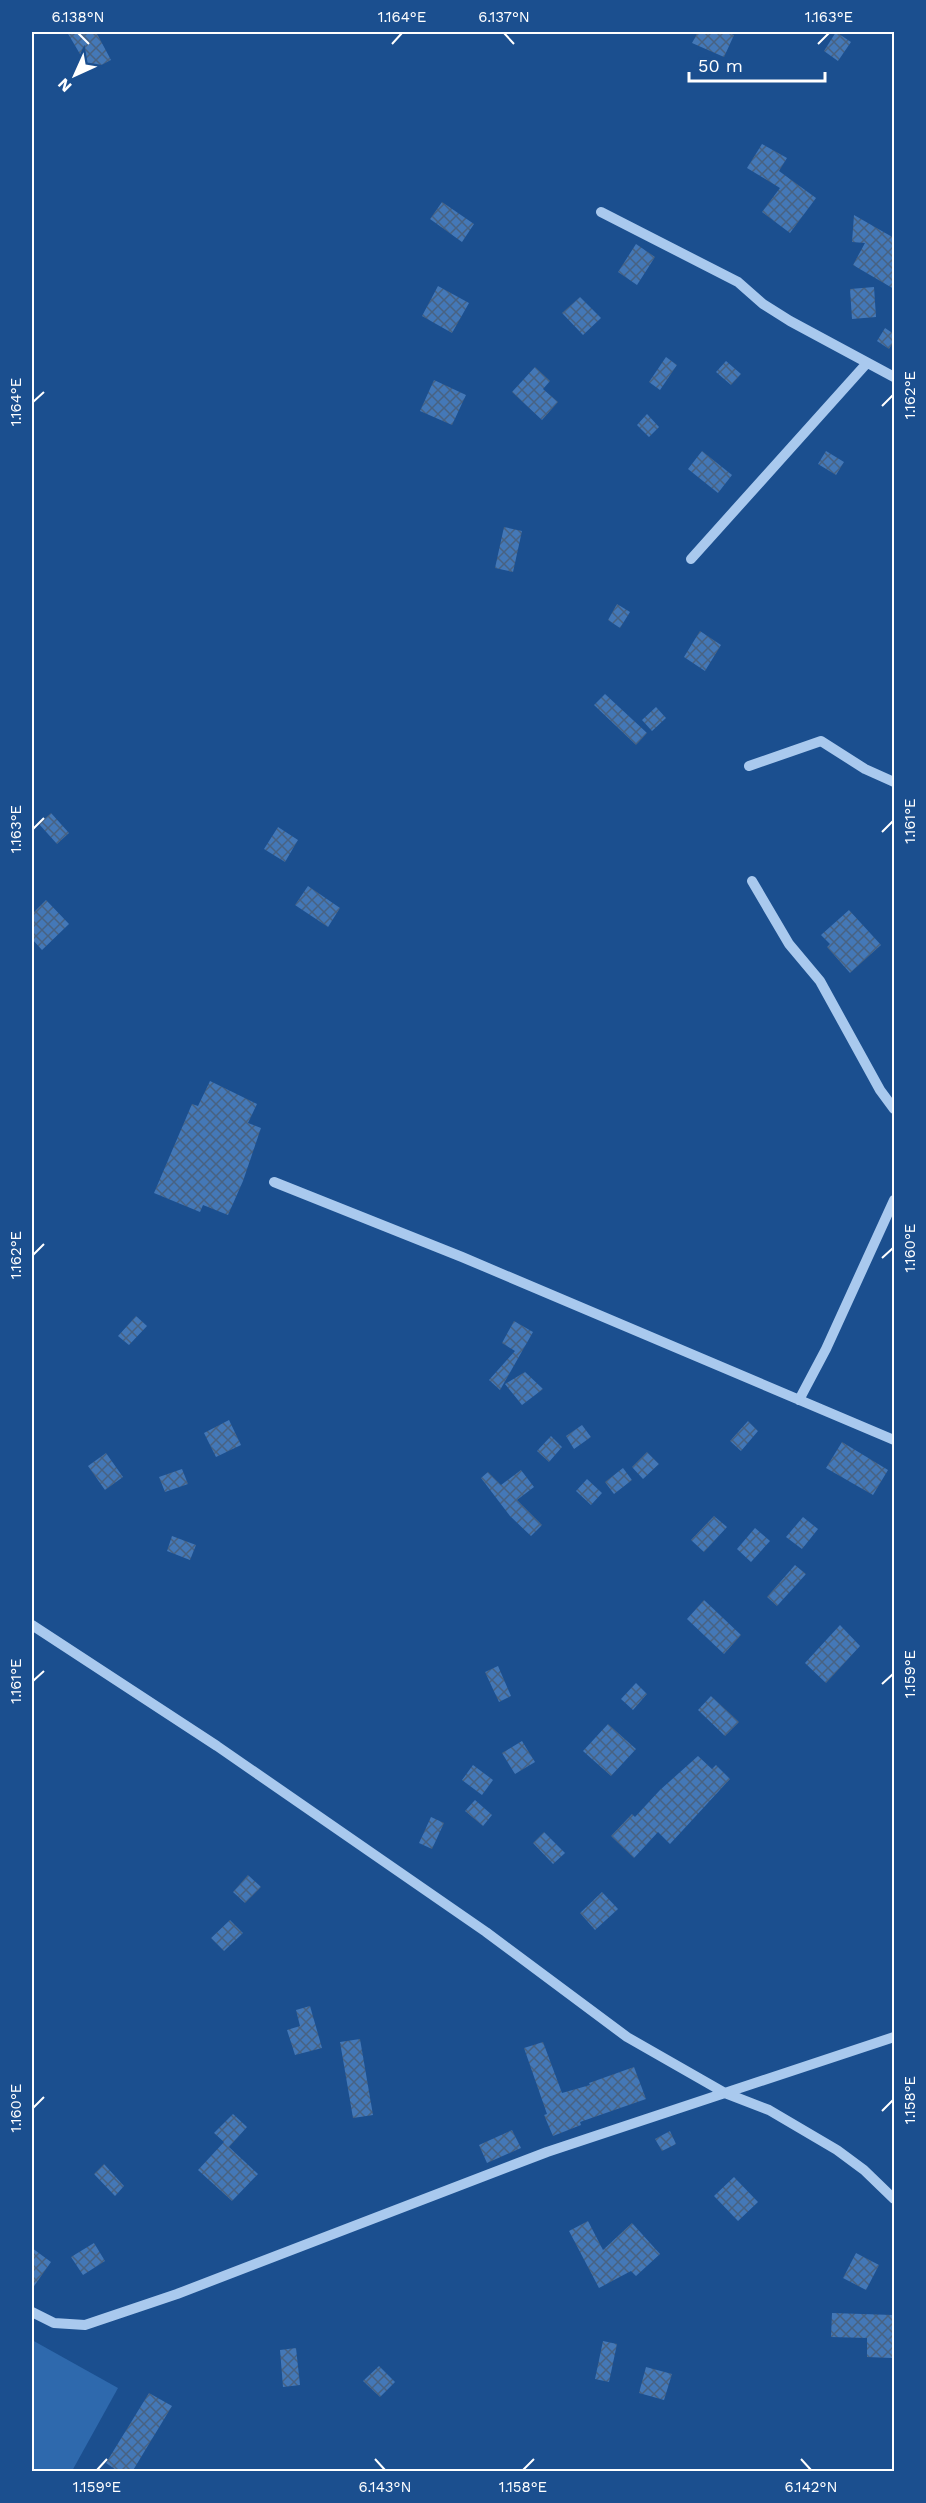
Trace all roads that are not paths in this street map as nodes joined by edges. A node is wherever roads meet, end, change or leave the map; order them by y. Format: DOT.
graph roads {
  1 [pos="601,212"];
  2 [pos="867,363"];
  3 [pos="894,377"];
  4 [pos="691,559"];
  5 [pos="749,766"];
  6 [pos="894,782"];
  7 [pos="752,881"];
  8 [pos="894,1109"];
  9 [pos="274,1182"];
  10 [pos="894,1200"];
  11 [pos="799,1400"];
  12 [pos="894,1440"];
  13 [pos="32,1625"];
  14 [pos="894,2037"];
  15 [pos="725,2093"];
  16 [pos="894,2199"];
  17 [pos="32,2312"];
  1 -- 2 [label="street"];
  2 -- 3 [label="street"];
  2 -- 4 [label="street"];
  5 -- 6 [label="street"];
  7 -- 8 [label="street"];
  9 -- 11 [label="street"];
  10 -- 11 [label="street"];
  11 -- 12 [label="street"];
  13 -- 15 [label="street"];
  14 -- 15 [label="street"];
  15 -- 16 [label="street"];
  15 -- 17 [label="street"];
}
